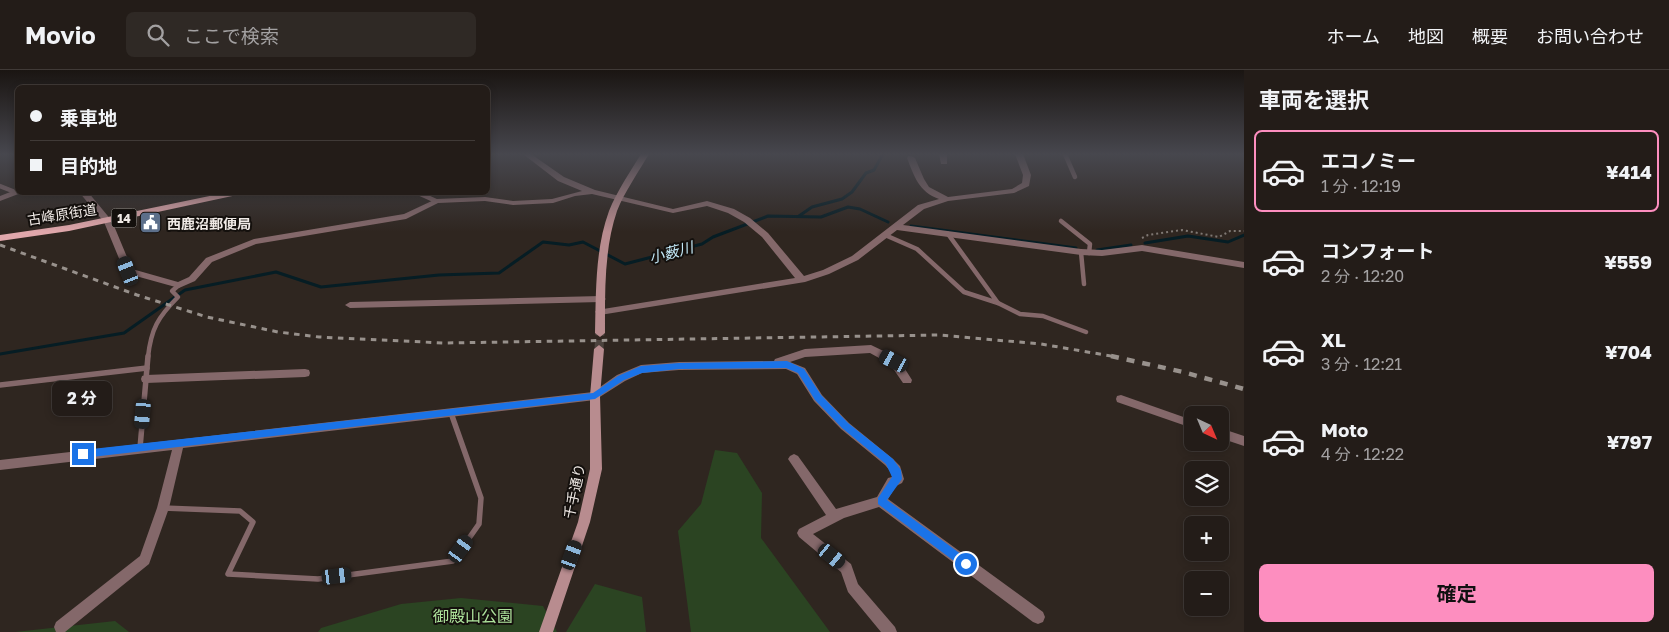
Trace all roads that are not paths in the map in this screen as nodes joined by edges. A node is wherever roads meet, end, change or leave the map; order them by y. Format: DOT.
graph roads {
  1 [pos="564,180"];
  2 [pos="631,180"];
  3 [pos="920,180"];
  4 [pos="1026,180"];
  5 [pos="0,186"];
  6 [pos="15,192"];
  7 [pos="15,192"];
  8 [pos="592,192"];
  9 [pos="86,195"];
  10 [pos="232,195"];
  11 [pos="423,195"];
  12 [pos="0,199"];
  13 [pos="947,199"];
  14 [pos="620,200"];
  15 [pos="436,201"];
  16 [pos="108,221"];
  17 [pos="1062,221"];
  18 [pos="895,227"];
  19 [pos="948,234"];
  20 [pos="884,235"];
  21 [pos="0,238"];
  22 [pos="1085,252"];
  23 [pos="1244,266"];
  24 [pos="802,280"];
  25 [pos="1084,284"];
  26 [pos="178,285"];
  27 [pos="601,299"];
  28 [pos="998,302"];
  29 [pos="350,305"];
  30 [pos="600,312"];
  31 [pos="1086,332"];
  32 [pos="600,333"];
  33 [pos="599,349"];
  34 [pos="771,364"];
  35 [pos="147,368"];
  36 [pos="305,373"];
  37 [pos="146,379"];
  38 [pos="907,380"];
  39 [pos="0,386"];
  40 [pos="595,396"];
  41 [pos="1121,399"];
  42 [pos="451,413"];
  43 [pos="1184,421"];
  44 [pos="1229,436"];
  45 [pos="1244,441"];
  46 [pos="179,444"];
  47 [pos="140,448"];
  48 [pos="794,460"];
  49 [pos="0,465"];
  50 [pos="881,501"];
  51 [pos="163,508"];
  52 [pos="834,516"];
  53 [pos="1038,617"];
  54 [pos="61,627"];
  55 [pos="546,632"];
  56 [pos="890,632"];
  1 -- 8 [label="street"];
  2 -- 14 [label="street"];
  3 -- 13 [label="street"];
  4 -- 13 [label="street"];
  5 -- 6 [label="lane"];
  7 -- 12 [label="street"];
  8 -- 14 [label="street"];
  8 -- 15 [label="street"];
  9 -- 16 [label="street"];
  10 -- 16 [label="main road, 古峰原街道 / 14"];
  11 -- 15 [label="lane"];
  13 -- 18 [label="street"];
  14 -- 24 [label="street"];
  14 -- 27 [label="street"];
  15 -- 26 [label="street"];
  16 -- 21 [label="main road, 古峰原街道 / 14"];
  16 -- 26 [label="street"];
  17 -- 22 [label="lane"];
  18 -- 19 [label="street"];
  18 -- 20 [label="street"];
  19 -- 22 [label="street"];
  19 -- 28 [label="lane"];
  20 -- 24 [label="street"];
  20 -- 28 [label="lane"];
  22 -- 23 [label="street"];
  22 -- 25 [label="lane"];
  24 -- 30 [label="street"];
  26 -- 35 [label="lane"];
  27 -- 29 [label="street"];
  27 -- 30 [label="street"];
  28 -- 31 [label="lane"];
  30 -- 32 [label="street"];
  33 -- 40 [label="street, 千手通り"];
  34 -- 38 [label="street"];
  34 -- 40 [label="street"];
  34 -- 50 [label="street"];
  35 -- 37 [label="lane"];
  35 -- 39 [label="lane"];
  36 -- 37 [label="street"];
  37 -- 47 [label="lane"];
  40 -- 42 [label="street"];
  40 -- 55 [label="street, 千手通り"];
  41 -- 43 [label="street"];
  42 -- 46 [label="street"];
  42 -- 51 [label="lane"];
  44 -- 45 [label="street"];
  46 -- 47 [label="street"];
  46 -- 51 [label="street"];
  47 -- 49 [label="street"];
  48 -- 52 [label="street"];
  50 -- 52 [label="street"];
  50 -- 53 [label="street"];
  51 -- 54 [label="street"];
  52 -- 56 [label="street"];
}
